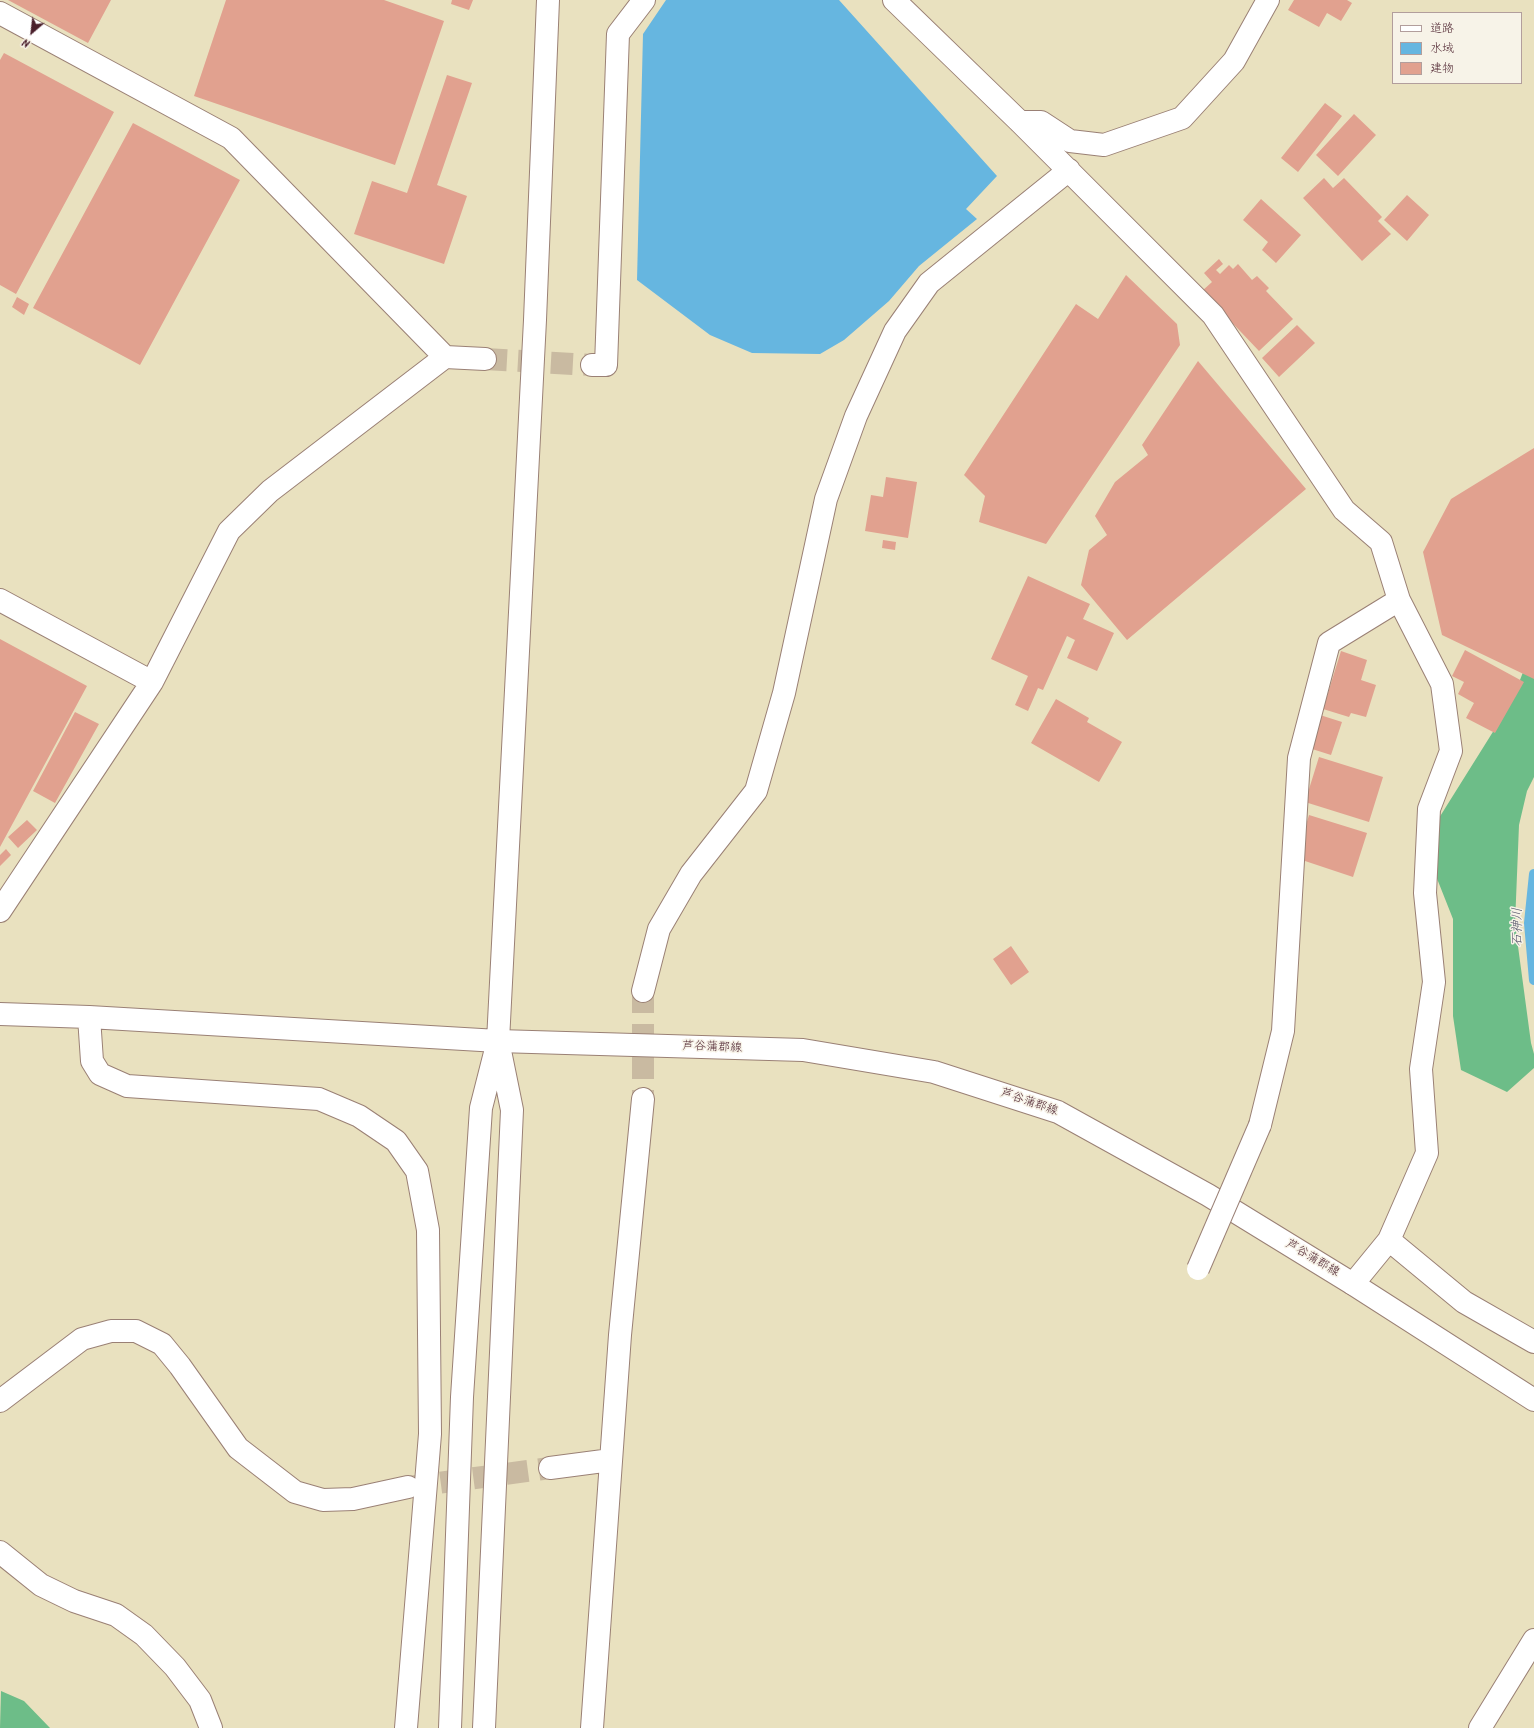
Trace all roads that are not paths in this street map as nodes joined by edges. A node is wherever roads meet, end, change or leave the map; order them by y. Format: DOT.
graph roads {
  1 [pos="548,0"];
  2 [pos="644,0"];
  3 [pos="894,0"];
  4 [pos="1268,0"];
  5 [pos="0,13"];
  6 [pos="1020,122"];
  7 [pos="1068,170"];
  8 [pos="445,357"];
  9 [pos="486,359"];
  10 [pos="592,365"];
  11 [pos="0,600"];
  12 [pos="1399,600"];
  13 [pos="152,682"];
  14 [pos="0,911"];
  15 [pos="643,991"];
  16 [pos="0,1014"];
  17 [pos="89,1017"];
  18 [pos="498,1041"];
  19 [pos="643,1099"];
  20 [pos="1389,1240"];
  21 [pos="1198,1269"];
  22 [pos="1353,1284"];
  23 [pos="1534,1342"];
  24 [pos="1534,1400"];
  25 [pos="0,1401"];
  26 [pos="611,1460"];
  27 [pos="550,1468"];
  28 [pos="408,1487"];
  29 [pos="0,1552"];
  30 [pos="1534,1640"];
  31 [pos="211,1728"];
  32 [pos="406,1728"];
  33 [pos="450,1728"];
  34 [pos="484,1728"];
  35 [pos="592,1728"];
  36 [pos="1480,1728"];
  1 -- 18 [label="main road"];
  2 -- 10 [label="main road"];
  3 -- 6 [label="main road"];
  4 -- 6 [label="main road"];
  5 -- 8 [label="main road"];
  6 -- 7 [label="main road"];
  7 -- 12 [label="main road"];
  7 -- 15 [label="main road"];
  8 -- 9 [label="main road"];
  8 -- 13 [label="main road"];
  11 -- 13 [label="main road"];
  12 -- 20 [label="main road"];
  12 -- 21 [label="main road, bridge"];
  13 -- 14 [label="main road"];
  16 -- 17 [label="main road, 芦谷蒲郡線"];
  17 -- 18 [label="main road, 芦谷蒲郡線"];
  17 -- 32 [label="main road"];
  18 -- 22 [label="main road, 芦谷蒲郡線"];
  18 -- 33 [label="main road"];
  18 -- 34 [label="main road"];
  19 -- 26 [label="main road"];
  20 -- 22 [label="main road"];
  20 -- 23 [label="main road"];
  22 -- 24 [label="main road, 芦谷蒲郡線"];
  25 -- 28 [label="main road"];
  26 -- 27 [label="main road"];
  26 -- 35 [label="main road"];
  29 -- 31 [label="main road"];
  30 -- 36 [label="main road"];
}
